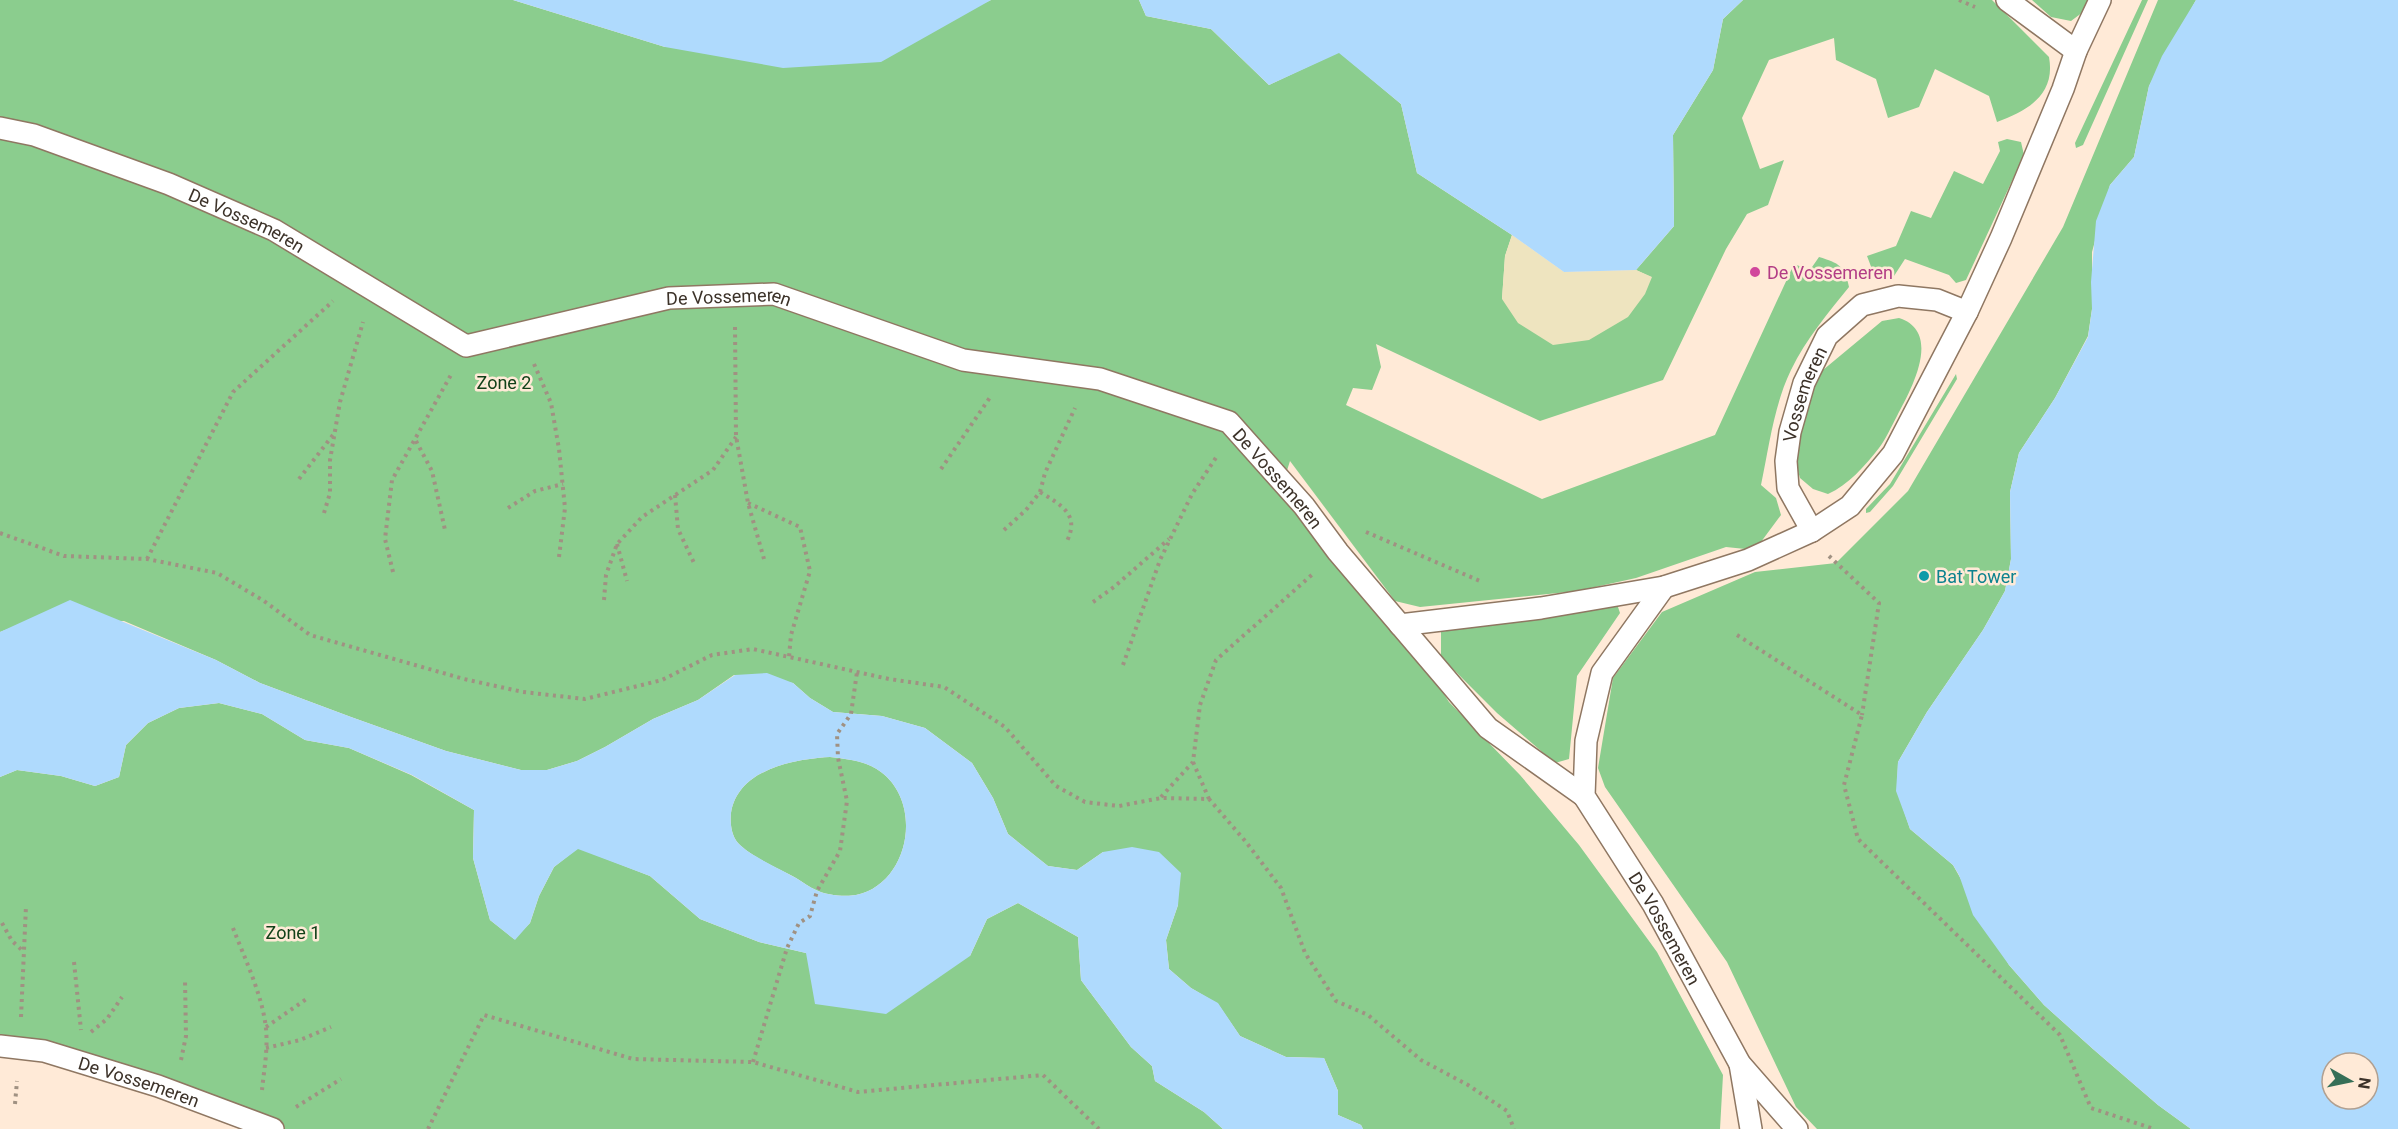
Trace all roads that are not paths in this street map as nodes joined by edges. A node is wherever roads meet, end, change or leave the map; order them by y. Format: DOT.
graph roads {
  1 [pos="2007,0"];
  2 [pos="2100,0"];
  3 [pos="2076,51"];
  4 [pos="0,128"];
  5 [pos="1967,312"];
  6 [pos="1812,531"];
  7 [pos="1664,587"];
  8 [pos="1400,625"];
  9 [pos="1584,796"];
  10 [pos="10,1048"];
  11 [pos="1740,1064"];
  12 [pos="266,1126"];
  13 [pos="1752,1129"];
  14 [pos="1797,1129"];
  1 -- 3 [label="lane"];
  2 -- 3 [label="lane"];
  3 -- 5 [label="lane"];
  4 -- 8 [label="lane, De Vossemeren"];
  5 -- 6 [label="lane"];
  5 -- 6 [label="lane, Vossemeren"];
  6 -- 7 [label="lane"];
  7 -- 8 [label="lane"];
  7 -- 9 [label="lane"];
  8 -- 9 [label="lane, De Vossemeren"];
  9 -- 11 [label="lane, De Vossemeren"];
  10 -- 12 [label="lane, De Vossemeren"];
  11 -- 13 [label="lane, De Vossemeren"];
  11 -- 14 [label="lane, De Vossemeren"];
}
